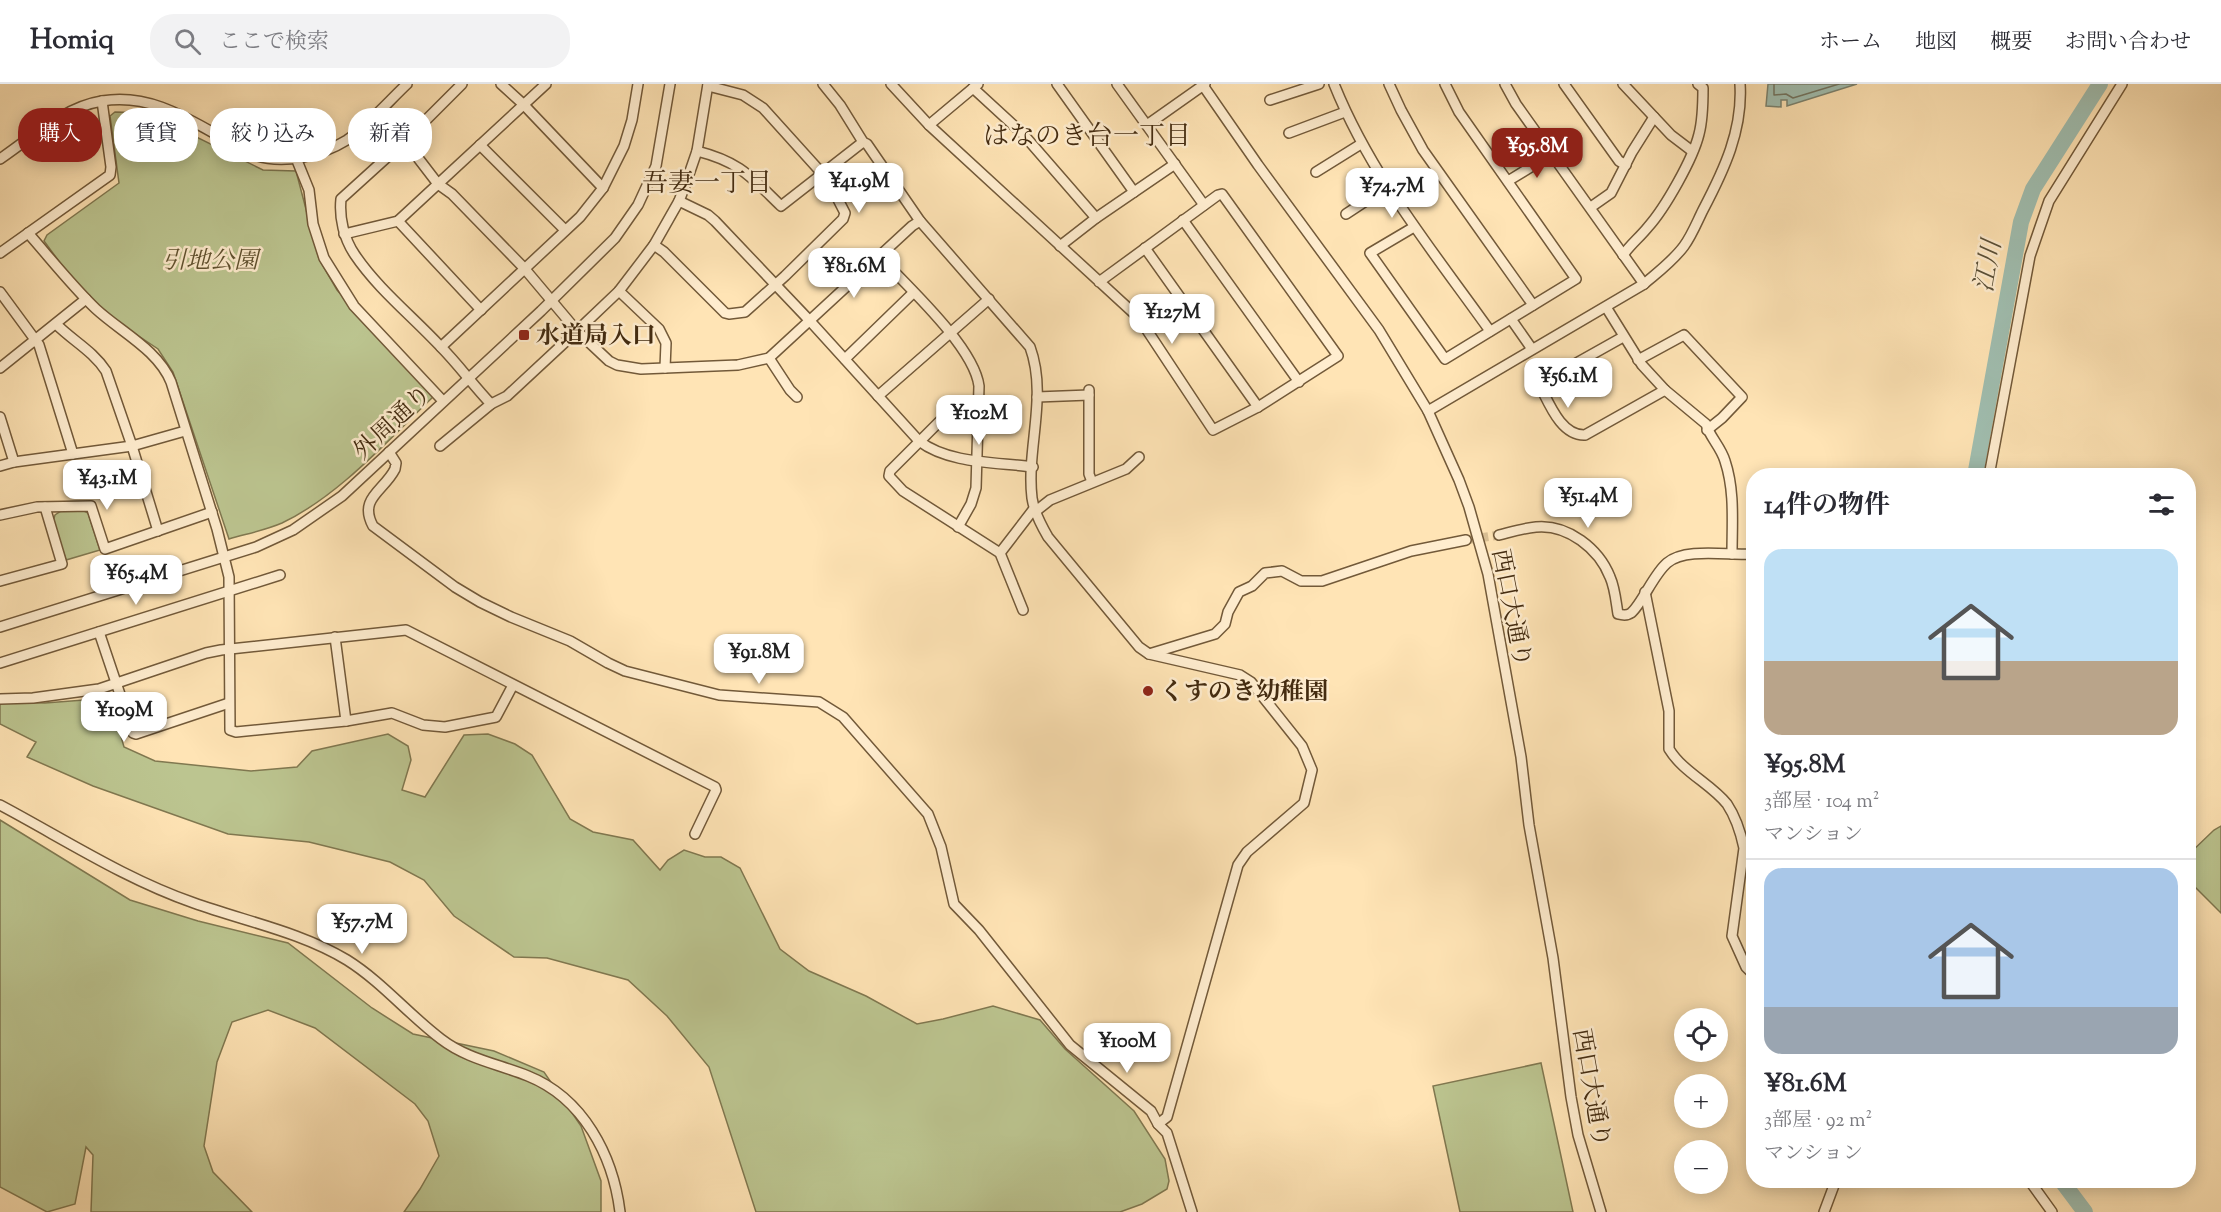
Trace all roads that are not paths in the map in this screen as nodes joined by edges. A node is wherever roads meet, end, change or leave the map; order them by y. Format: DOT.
graph roads {
  1 [pos="407,84"];
  2 [pos="462,84"];
  3 [pos="501,84"];
  4 [pos="546,84"];
  5 [pos="638,84"];
  6 [pos="670,84"];
  7 [pos="823,84"];
  8 [pos="1057,84"];
  9 [pos="1117,84"];
  10 [pos="1319,84"];
  11 [pos="1334,84"];
  12 [pos="1389,84"];
  13 [pos="1445,84"];
  14 [pos="1505,84"];
  15 [pos="1564,84"];
  16 [pos="1623,84"];
  17 [pos="1698,84"];
  18 [pos="1740,84"];
  19 [pos="2122,84"];
  20 [pos="708,85"];
  21 [pos="893,85"];
  22 [pos="1203,85"];
  23 [pos="976,86"];
  24 [pos="102,100"];
  25 [pos="1270,100"];
  26 [pos="523,104"];
  27 [pos="1345,112"];
  28 [pos="432,114"];
  29 [pos="1654,117"];
  30 [pos="929,125"];
  31 [pos="1147,125"];
  32 [pos="210,131"];
  33 [pos="1289,133"];
  34 [pos="863,142"];
  35 [pos="1361,144"];
  36 [pos="336,145"];
  37 [pos="480,145"];
  38 [pos="697,151"];
  39 [pos="1692,151"];
  40 [pos="1552,154"];
  41 [pos="0,159"];
  42 [pos="298,162"];
  43 [pos="382,162"];
  44 [pos="421,162"];
  45 [pos="1175,164"];
  46 [pos="1626,165"];
  47 [pos="1316,172"];
  48 [pos="821,173"];
  49 [pos="1508,181"];
  50 [pos="438,184"];
  51 [pos="1386,187"];
  52 [pos="603,188"];
  53 [pos="1134,192"];
  54 [pos="680,201"];
  55 [pos="1204,205"];
  56 [pos="1591,207"];
  57 [pos="1346,214"];
  58 [pos="1096,218"];
  59 [pos="1183,220"];
  60 [pos="398,221"];
  61 [pos="920,221"];
  62 [pos="1414,226"];
  63 [pos="565,230"];
  64 [pos="28,233"];
  65 [pos="344,234"];
  66 [pos="654,245"];
  67 [pos="1060,246"];
  68 [pos="1145,248"];
  69 [pos="0,253"];
  70 [pos="1623,255"];
  71 [pos="880,257"];
  72 [pos="524,268"];
  73 [pos="1099,282"];
  74 [pos="775,284"];
  75 [pos="1644,284"];
  76 [pos="619,291"];
  77 [pos="0,292"];
  78 [pos="913,293"];
  79 [pos="86,299"];
  80 [pos="988,299"];
  81 [pos="552,300"];
  82 [pos="1533,305"];
  83 [pos="1606,307"];
  84 [pos="481,310"];
  85 [pos="1511,319"];
  86 [pos="810,321"];
  87 [pos="56,324"];
  88 [pos="577,331"];
  89 [pos="1490,331"];
  90 [pos="949,332"];
  91 [pos="1623,337"];
  92 [pos="36,341"];
  93 [pos="441,347"];
  94 [pos="1532,349"];
  95 [pos="0,354"];
  96 [pos="769,358"];
  97 [pos="845,359"];
  98 [pos="1638,360"];
  99 [pos="4,366"];
  100 [pos="665,368"];
  101 [pos="468,378"];
  102 [pos="1299,382"];
  103 [pos="1665,390"];
  104 [pos="878,396"];
  105 [pos="798,397"];
  106 [pos="1037,397"];
  107 [pos="443,401"];
  108 [pos="491,404"];
  109 [pos="1258,407"];
  110 [pos="949,410"];
  111 [pos="1428,411"];
  112 [pos="0,417"];
  113 [pos="1707,430"];
  114 [pos="185,431"];
  115 [pos="919,441"];
  116 [pos="132,446"];
  117 [pos="441,446"];
  118 [pos="389,452"];
  119 [pos="73,454"];
  120 [pos="1139,457"];
  121 [pos="977,460"];
  122 [pos="14,462"];
  123 [pos="0,466"];
  124 [pos="1033,467"];
  125 [pos="1990,468"];
  126 [pos="1092,482"];
  127 [pos="45,507"];
  128 [pos="1036,511"];
  129 [pos="212,512"];
  130 [pos="0,515"];
  131 [pos="958,527"];
  132 [pos="158,531"];
  133 [pos="1499,535"];
  134 [pos="1466,540"];
  135 [pos="1000,553"];
  136 [pos="1732,554"];
  137 [pos="1746,554"];
  138 [pos="225,557"];
  139 [pos="280,575"];
  140 [pos="0,581"];
  141 [pos="229,590"];
  142 [pos="1645,592"];
  143 [pos="1023,609"];
  144 [pos="0,627"];
  145 [pos="99,632"];
  146 [pos="335,637"];
  147 [pos="230,648"];
  148 [pos="1149,654"];
  149 [pos="0,663"];
  150 [pos="115,683"];
  151 [pos="513,685"];
  152 [pos="0,699"];
  153 [pos="229,703"];
  154 [pos="346,721"];
  155 [pos="0,805"];
  156 [pos="694,834"];
  157 [pos="1746,967"];
  158 [pos="1158,1124"];
  159 [pos="1833,1188"];
  160 [pos="2035,1188"];
  161 [pos="620,1212"];
  162 [pos="1192,1212"];
  163 [pos="1601,1212"];
  164 [pos="1824,1212"];
  165 [pos="2052,1212"];
  1 -- 36 [label="street"];
  2 -- 28 [label="street"];
  3 -- 26 [label="street"];
  4 -- 26 [label="street"];
  5 -- 52 [label="street"];
  6 -- 81 [label="street, 外周通り"];
  7 -- 34 [label="street"];
  8 -- 53 [label="street"];
  9 -- 31 [label="street"];
  10 -- 25 [label="street"];
  11 -- 27 [label="street"];
  12 -- 82 [label="street"];
  13 -- 49 [label="street"];
  14 -- 40 [label="street"];
  15 -- 46 [label="street"];
  16 -- 29 [label="street"];
  17 -- 39 [label="street"];
  18 -- 75 [label="street"];
  19 -- 125 [label="street"];
  20 -- 38 [label="street"];
  20 -- 48 [label="street"];
  21 -- 30 [label="street"];
  22 -- 31 [label="street"];
  22 -- 111 [label="street, 西口大通り"];
  23 -- 30 [label="street"];
  23 -- 58 [label="street"];
  24 -- 32 [label="street"];
  24 -- 41 [label="street"];
  24 -- 64 [label="street"];
  26 -- 37 [label="street"];
  26 -- 52 [label="street"];
  27 -- 33 [label="street"];
  27 -- 35 [label="street"];
  29 -- 39 [label="street"];
  29 -- 46 [label="street"];
  30 -- 67 [label="street"];
  31 -- 45 [label="street"];
  34 -- 48 [label="street"];
  34 -- 61 [label="street"];
  35 -- 47 [label="street"];
  35 -- 51 [label="street"];
  37 -- 50 [label="street"];
  37 -- 63 [label="street"];
  38 -- 48 [label="street"];
  38 -- 54 [label="street"];
  39 -- 70 [label="street"];
  40 -- 49 [label="street"];
  40 -- 56 [label="street"];
  42 -- 107 [label="street"];
  43 -- 65 [label="street"];
  44 -- 50 [label="street"];
  45 -- 53 [label="street"];
  45 -- 55 [label="street"];
  46 -- 56 [label="street"];
  48 -- 74 [label="street"];
  49 -- 82 [label="street"];
  50 -- 60 [label="street"];
  50 -- 72 [label="street"];
  51 -- 57 [label="street"];
  51 -- 62 [label="street"];
  52 -- 63 [label="street"];
  53 -- 58 [label="street"];
  54 -- 66 [label="street"];
  54 -- 74 [label="street"];
  55 -- 59 [label="street"];
  55 -- 102 [label="street"];
  56 -- 70 [label="street"];
  58 -- 67 [label="street"];
  59 -- 68 [label="street"];
  59 -- 102 [label="street"];
  60 -- 65 [label="street"];
  60 -- 84 [label="street"];
  61 -- 71 [label="street"];
  61 -- 80 [label="street"];
  62 -- 89 [label="street"];
  62 -- 89 [label="street"];
  63 -- 72 [label="street"];
  64 -- 69 [label="street"];
  64 -- 79 [label="street"];
  65 -- 93 [label="street"];
  66 -- 74 [label="street"];
  66 -- 76 [label="street"];
  67 -- 73 [label="street"];
  68 -- 73 [label="street"];
  68 -- 109 [label="street"];
  70 -- 75 [label="street"];
  71 -- 78 [label="street"];
  71 -- 86 [label="street"];
  72 -- 81 [label="street"];
  72 -- 84 [label="street"];
  73 -- 109 [label="street"];
  74 -- 86 [label="street"];
  75 -- 83 [label="street"];
  76 -- 88 [label="street"];
  76 -- 100 [label="street"];
  77 -- 92 [label="street"];
  78 -- 90 [label="street"];
  78 -- 97 [label="street"];
  79 -- 87 [label="street"];
  79 -- 114 [label="street"];
  80 -- 90 [label="street"];
  80 -- 106 [label="street"];
  81 -- 88 [label="street"];
  81 -- 101 [label="street, 外周通り"];
  82 -- 85 [label="street"];
  83 -- 91 [label="street"];
  83 -- 94 [label="street"];
  84 -- 93 [label="street"];
  85 -- 89 [label="street"];
  85 -- 94 [label="street"];
  86 -- 96 [label="street"];
  86 -- 97 [label="street"];
  87 -- 92 [label="street"];
  87 -- 116 [label="street"];
  88 -- 100 [label="street"];
  88 -- 108 [label="street"];
  90 -- 104 [label="street"];
  90 -- 121 [label="street"];
  91 -- 98 [label="street"];
  91 -- 103 [label="street"];
  92 -- 99 [label="street"];
  92 -- 119 [label="street"];
  93 -- 101 [label="street"];
  94 -- 111 [label="street"];
  95 -- 99 [label="street"];
  96 -- 100 [label="street"];
  96 -- 105 [label="street"];
  97 -- 104 [label="street"];
  98 -- 103 [label="street"];
  98 -- 113 [label="street"];
  101 -- 107 [label="street, 外周通り"];
  101 -- 108 [label="street"];
  102 -- 109 [label="street"];
  103 -- 113 [label="street"];
  104 -- 115 [label="street"];
  106 -- 124 [label="street"];
  106 -- 126 [label="street"];
  107 -- 118 [label="street, 外周通り"];
  108 -- 117 [label="street"];
  110 -- 115 [label="street"];
  111 -- 163 [label="street, 西口大通り"];
  112 -- 122 [label="street"];
  113 -- 136 [label="street"];
  114 -- 116 [label="street"];
  114 -- 129 [label="street"];
  115 -- 121 [label="street"];
  115 -- 131 [label="street"];
  116 -- 119 [label="street"];
  116 -- 132 [label="street"];
  118 -- 138 [label="street, 外周通り"];
  118 -- 158 [label="street"];
  119 -- 122 [label="street"];
  120 -- 126 [label="street"];
  121 -- 124 [label="street"];
  121 -- 131 [label="street"];
  122 -- 123 [label="street"];
  124 -- 128 [label="street"];
  126 -- 128 [label="street"];
  127 -- 130 [label="street"];
  127 -- 132 [label="street"];
  127 -- 140 [label="street"];
  128 -- 135 [label="street"];
  128 -- 148 [label="street"];
  129 -- 132 [label="street"];
  129 -- 138 [label="street"];
  131 -- 135 [label="street"];
  133 -- 142 [label="street"];
  134 -- 148 [label="street"];
  135 -- 143 [label="street"];
  136 -- 137 [label="street"];
  136 -- 142 [label="street"];
  138 -- 141 [label="street"];
  138 -- 144 [label="street, 外周通り"];
  139 -- 141 [label="street"];
  141 -- 145 [label="street"];
  141 -- 147 [label="street"];
  142 -- 157 [label="street"];
  145 -- 149 [label="street"];
  145 -- 150 [label="street"];
  146 -- 147 [label="street"];
  146 -- 151 [label="street"];
  146 -- 154 [label="street"];
  147 -- 150 [label="street"];
  147 -- 153 [label="street"];
  148 -- 158 [label="street"];
  150 -- 152 [label="street"];
  150 -- 153 [label="street"];
  151 -- 154 [label="street"];
  151 -- 156 [label="street"];
  153 -- 154 [label="street"];
  155 -- 161 [label="street"];
  158 -- 162 [label="street"];
  159 -- 164 [label="street"];
  160 -- 165 [label="street"];
}
